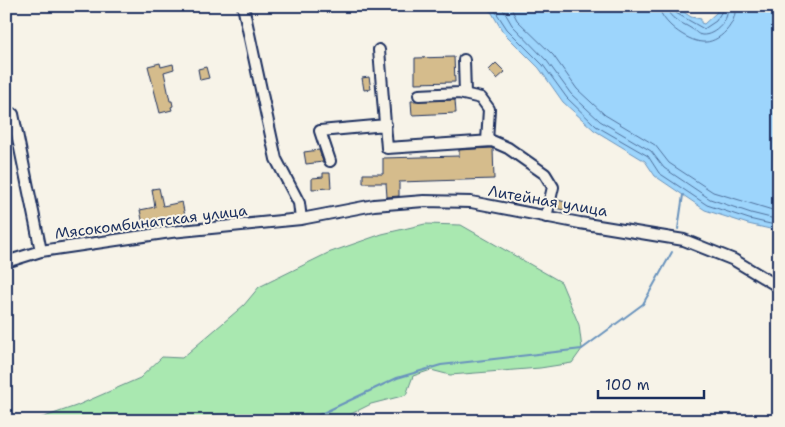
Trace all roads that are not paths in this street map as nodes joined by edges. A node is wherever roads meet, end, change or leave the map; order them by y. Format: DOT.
graph roads {
  1 [pos="243,6"];
  2 [pos="379,50"];
  3 [pos="464,60"];
  4 [pos="465,94"];
  5 [pos="419,95"];
  6 [pos="6,116"];
  7 [pos="386,125"];
  8 [pos="487,141"];
  9 [pos="330,161"];
  10 [pos="546,217"];
  11 [pos="302,219"];
  12 [pos="41,251"];
  13 [pos="6,262"];
  14 [pos="779,287"];
  1 -- 11 [label="street"];
  2 -- 7 [label="street"];
  3 -- 4 [label="street"];
  4 -- 5 [label="street"];
  4 -- 8 [label="street"];
  6 -- 12 [label="street"];
  7 -- 8 [label="street"];
  7 -- 9 [label="street"];
  8 -- 10 [label="street"];
  10 -- 11 [label="street, Литейная улица"];
  10 -- 14 [label="street, Литейная улица"];
  11 -- 12 [label="street, Мясокомбинатская улица"];
  12 -- 13 [label="street, Мясокомбинатская улица"];
}
